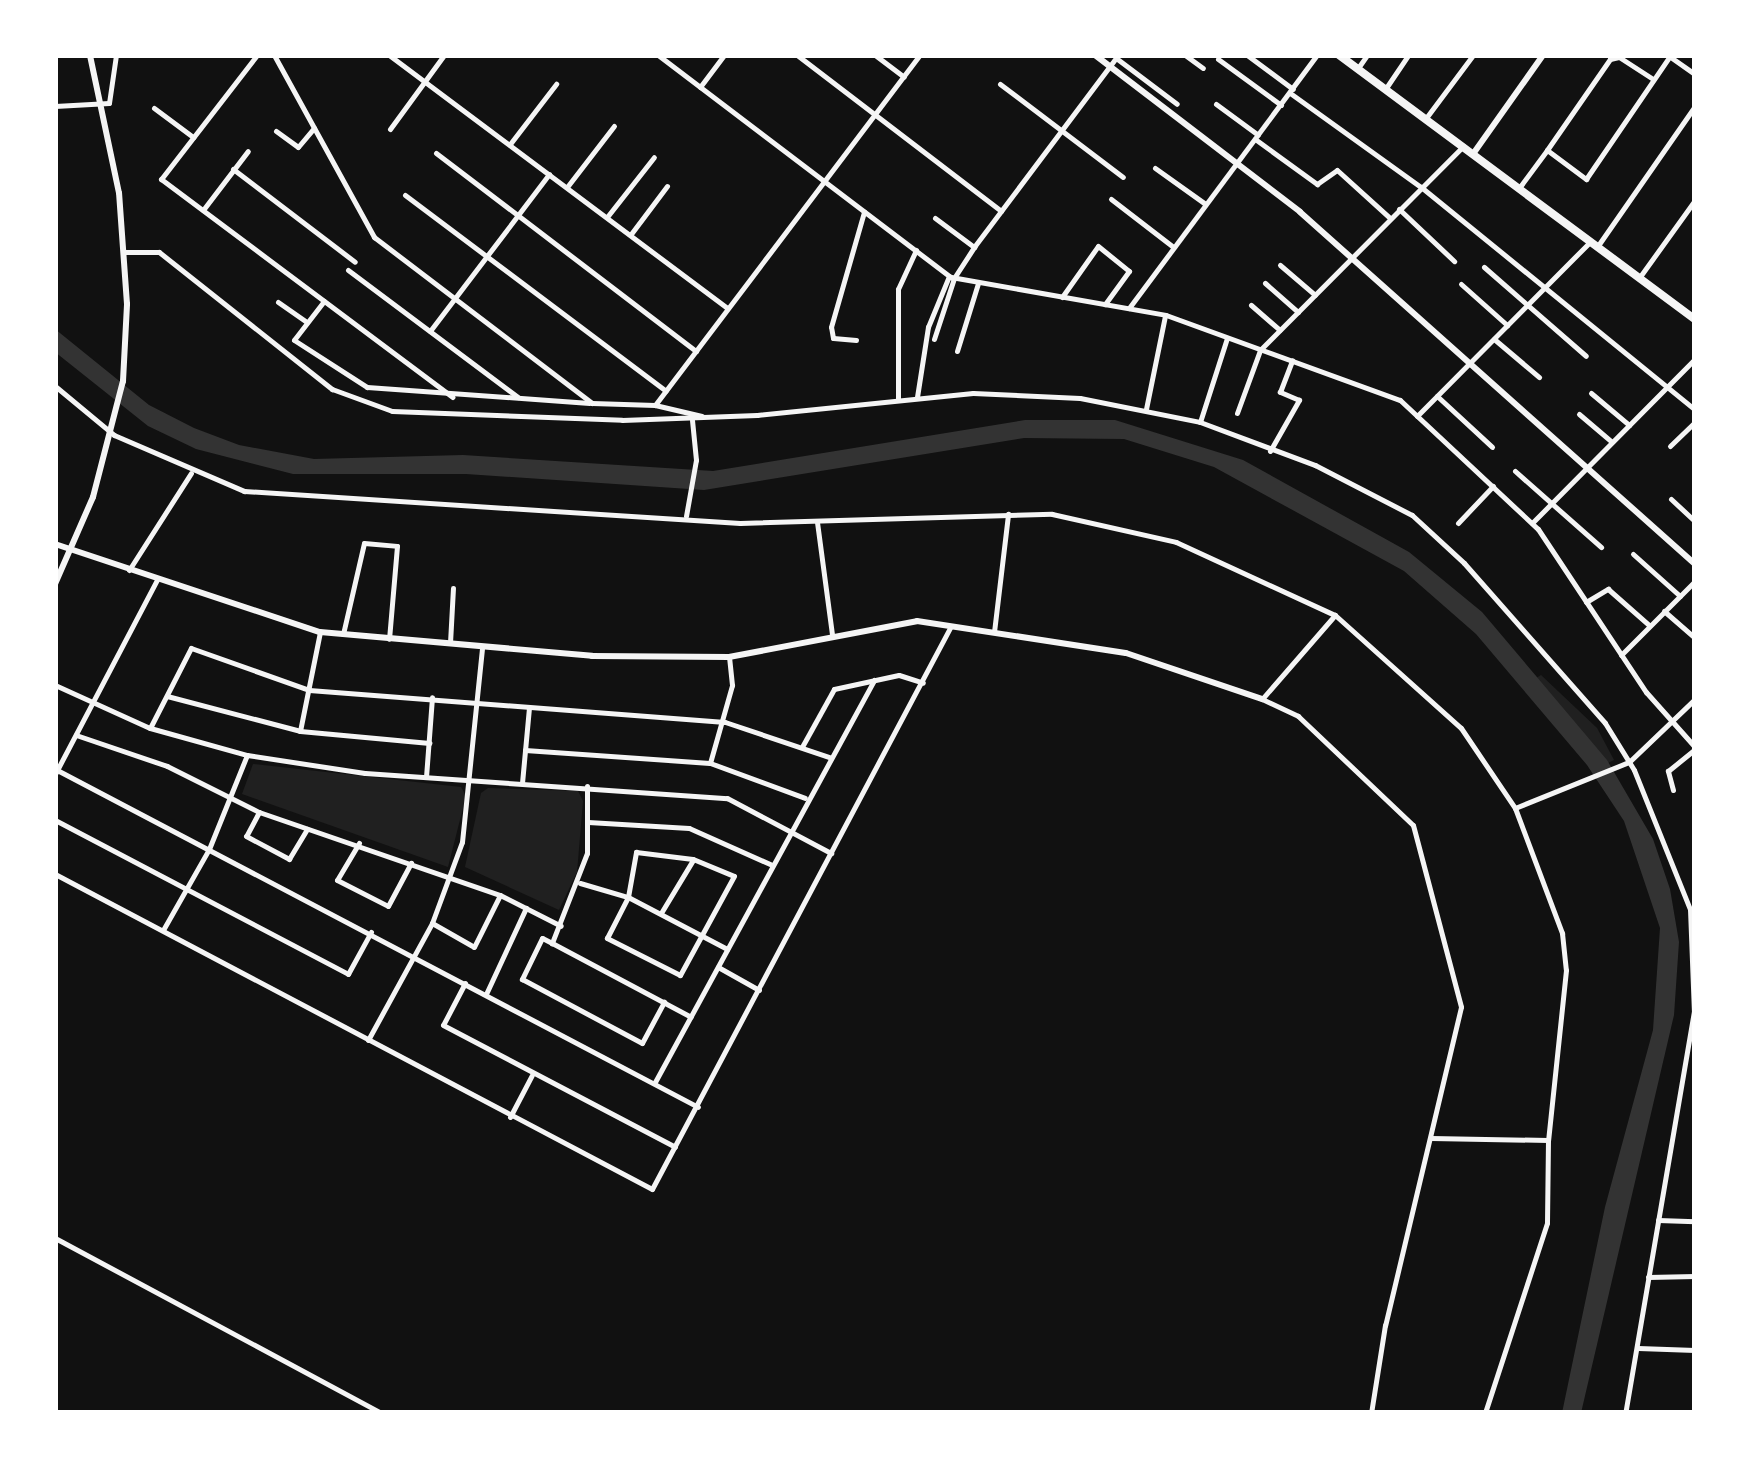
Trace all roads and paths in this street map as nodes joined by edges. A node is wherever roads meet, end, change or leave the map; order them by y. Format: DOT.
graph roads {
  1 [pos="90,55"];
  2 [pos="116,55"];
  3 [pos="256,55"];
  4 [pos="274,55"];
  5 [pos="389,55"];
  6 [pos="444,55"];
  7 [pos="658,55"];
  8 [pos="724,55"];
  9 [pos="798,55"];
  10 [pos="875,55"];
  11 [pos="920,55"];
  12 [pos="1096,55"];
  13 [pos="1185,55"];
  14 [pos="1247,55"];
  15 [pos="1317,55"];
  16 [pos="1339,55"];
  17 [pos="1367,55"];
  18 [pos="1408,55"];
  19 [pos="1473,55"];
  20 [pos="1543,55"];
  21 [pos="1117,56"];
  22 [pos="1669,56"];
  23 [pos="1218,60"];
  24 [pos="1110,66"];
  25 [pos="1204,68"];
  26 [pos="1358,68"];
  27 [pos="1695,74"];
  28 [pos="904,77"];
  29 [pos="1654,80"];
  30 [pos="424,81"];
  31 [pos="556,84"];
  32 [pos="1000,84"];
  33 [pos="700,87"];
  34 [pos="1386,88"];
  35 [pos="1291,91"];
  36 [pos="99,103"];
  37 [pos="1177,104"];
  38 [pos="1216,104"];
  39 [pos="1281,105"];
  40 [pos="55,106"];
  41 [pos="1695,106"];
  42 [pos="154,108"];
  43 [pos="874,116"];
  44 [pos="1426,118"];
  45 [pos="614,126"];
  46 [pos="314,128"];
  47 [pos="390,129"];
  48 [pos="276,131"];
  49 [pos="1061,131"];
  50 [pos="193,137"];
  51 [pos="1257,137"];
  52 [pos="510,144"];
  53 [pos="1462,146"];
  54 [pos="248,150"];
  55 [pos="1547,150"];
  56 [pos="436,154"];
  57 [pos="1473,154"];
  58 [pos="654,157"];
  59 [pos="1236,163"];
  60 [pos="1156,168"];
  61 [pos="234,169"];
  62 [pos="549,174"];
  63 [pos="1123,177"];
  64 [pos="825,182"];
  65 [pos="667,186"];
  66 [pos="568,187"];
  67 [pos="1421,187"];
  68 [pos="1519,188"];
  69 [pos="405,195"];
  70 [pos="1111,199"];
  71 [pos="1695,200"];
  72 [pos="1204,204"];
  73 [pos="1399,209"];
  74 [pos="203,210"];
  75 [pos="1001,210"];
  76 [pos="864,212"];
  77 [pos="518,216"];
  78 [pos="607,217"];
  79 [pos="935,218"];
  80 [pos="1390,218"];
  81 [pos="631,234"];
  82 [pos="1593,245"];
  83 [pos="1172,246"];
  84 [pos="974,247"];
  85 [pos="916,250"];
  86 [pos="123,252"];
  87 [pos="488,257"];
  88 [pos="1352,257"];
  89 [pos="1454,261"];
  90 [pos="354,262"];
  91 [pos="1280,265"];
  92 [pos="1484,267"];
  93 [pos="348,270"];
  94 [pos="951,277"];
  95 [pos="1639,278"];
  96 [pos="978,283"];
  97 [pos="1265,283"];
  98 [pos="1461,284"];
  99 [pos="1544,287"];
  100 [pos="1315,295"];
  101 [pos="1062,296"];
  102 [pos="456,299"];
  103 [pos="324,301"];
  104 [pos="278,302"];
  105 [pos="1695,302"];
  106 [pos="1105,304"];
  107 [pos="1251,306"];
  108 [pos="1526,306"];
  109 [pos="728,308"];
  110 [pos="1129,308"];
  111 [pos="1298,312"];
  112 [pos="1166,315"];
  113 [pos="1691,316"];
  114 [pos="308,322"];
  115 [pos="1507,326"];
  116 [pos="1280,330"];
  117 [pos="430,331"];
  118 [pos="1227,338"];
  119 [pos="1494,339"];
  120 [pos="856,340"];
  121 [pos="934,340"];
  122 [pos="1260,350"];
  123 [pos="696,351"];
  124 [pos="957,351"];
  125 [pos="1586,356"];
  126 [pos="1695,359"];
  127 [pos="1292,360"];
  128 [pos="1471,363"];
  129 [pos="1539,377"];
  130 [pos="55,386"];
  131 [pos="1667,386"];
  132 [pos="666,391"];
  133 [pos="1591,392"];
  134 [pos="452,396"];
  135 [pos="1437,396"];
  136 [pos="917,397"];
  137 [pos="520,399"];
  138 [pos="898,399"];
  139 [pos="592,403"];
  140 [pos="655,405"];
  141 [pos="1146,410"];
  142 [pos="1695,410"];
  143 [pos="1236,413"];
  144 [pos="1579,414"];
  145 [pos="1417,416"];
  146 [pos="705,418"];
  147 [pos="692,419"];
  148 [pos="1200,422"];
  149 [pos="1695,422"];
  150 [pos="1628,426"];
  151 [pos="114,435"];
  152 [pos="1612,442"];
  153 [pos="1670,446"];
  154 [pos="1492,447"];
  155 [pos="1270,451"];
  156 [pos="1586,468"];
  157 [pos="1515,471"];
  158 [pos="191,473"];
  159 [pos="1493,486"];
  160 [pos="1671,499"];
  161 [pos="1550,503"];
  162 [pos="1008,514"];
  163 [pos="686,516"];
  164 [pos="1695,521"];
  165 [pos="817,522"];
  166 [pos="1458,523"];
  167 [pos="1532,523"];
  168 [pos="55,544"];
  169 [pos="1601,546"];
  170 [pos="72,552"];
  171 [pos="1633,554"];
  172 [pos="1695,564"];
  173 [pos="130,570"];
  174 [pos="157,580"];
  175 [pos="1695,581"];
  176 [pos="55,584"];
  177 [pos="453,588"];
  178 [pos="1680,596"];
  179 [pos="1586,602"];
  180 [pos="1664,611"];
  181 [pos="1335,615"];
  182 [pos="951,626"];
  183 [pos="1650,626"];
  184 [pos="320,632"];
  185 [pos="994,632"];
  186 [pos="343,634"];
  187 [pos="832,635"];
  188 [pos="1695,638"];
  189 [pos="390,639"];
  190 [pos="450,646"];
  191 [pos="482,649"];
  192 [pos="1621,655"];
  193 [pos="729,657"];
  194 [pos="874,680"];
  195 [pos="923,682"];
  196 [pos="55,685"];
  197 [pos="308,690"];
  198 [pos="166,696"];
  199 [pos="432,697"];
  200 [pos="1262,699"];
  201 [pos="1695,700"];
  202 [pos="478,701"];
  203 [pos="91,703"];
  204 [pos="529,707"];
  205 [pos="725,722"];
  206 [pos="1672,722"];
  207 [pos="150,728"];
  208 [pos="300,731"];
  209 [pos="76,735"];
  210 [pos="429,743"];
  211 [pos="802,745"];
  212 [pos="1695,748"];
  213 [pos="525,750"];
  214 [pos="247,754"];
  215 [pos="829,757"];
  216 [pos="1629,762"];
  217 [pos="710,763"];
  218 [pos="56,772"];
  219 [pos="426,777"];
  220 [pos="471,780"];
  221 [pos="522,784"];
  222 [pos="586,786"];
  223 [pos="1673,790"];
  224 [pos="232,798"];
  225 [pos="806,798"];
  226 [pos="1515,808"];
  227 [pos="259,812"];
  228 [pos="55,820"];
  229 [pos="588,822"];
  230 [pos="307,829"];
  231 [pos="789,830"];
  232 [pos="358,844"];
  233 [pos="209,849"];
  234 [pos="832,853"];
  235 [pos="694,858"];
  236 [pos="411,863"];
  237 [pos="772,865"];
  238 [pos="55,874"];
  239 [pos="450,878"];
  240 [pos="580,883"];
  241 [pos="186,890"];
  242 [pos="500,896"];
  243 [pos="628,897"];
  244 [pos="526,908"];
  245 [pos="1692,908"];
  246 [pos="661,913"];
  247 [pos="432,923"];
  248 [pos="561,926"];
  249 [pos="163,930"];
  250 [pos="371,932"];
  251 [pos="702,937"];
  252 [pos="552,943"];
  253 [pos="728,950"];
  254 [pos="415,957"];
  255 [pos="718,967"];
  256 [pos="465,983"];
  257 [pos="759,990"];
  258 [pos="486,994"];
  259 [pos="664,1002"];
  260 [pos="1694,1011"];
  261 [pos="690,1017"];
  262 [pos="1693,1033"];
  263 [pos="368,1040"];
  264 [pos="532,1074"];
  265 [pos="654,1082"];
  266 [pos="698,1107"];
  267 [pos="510,1116"];
  268 [pos="1431,1138"];
  269 [pos="1548,1140"];
  270 [pos="675,1147"];
  271 [pos="1658,1220"];
  272 [pos="1695,1221"];
  273 [pos="55,1238"];
  274 [pos="1695,1276"];
  275 [pos="1648,1277"];
  276 [pos="1637,1348"];
  277 [pos="1695,1350"];
  278 [pos="381,1413"];
  279 [pos="1371,1413"];
  280 [pos="1485,1413"];
  281 [pos="1625,1413"];
  1 -- 36 [label="street"];
  2 -- 36 [label="street"];
  3 -- 50 [label="street"];
  4 -- 46 [label="street"];
  5 -- 30 [label="street"];
  6 -- 30 [label="street"];
  7 -- 33 [label="street"];
  8 -- 33 [label="street"];
  9 -- 43 [label="street"];
  10 -- 28 [label="street"];
  11 -- 28 [label="street"];
  12 -- 24 [label="street"];
  13 -- 25 [label="street"];
  14 -- 35 [label="street"];
  15 -- 35 [label="street"];
  16 -- 26 [label="main road"];
  17 -- 26 [label="street"];
  18 -- 34 [label="street"];
  19 -- 44 [label="street"];
  20 -- 57 [label="street"];
  21 -- 24 [label="street"];
  21 -- 37 [label="street"];
  22 -- 27 [label="street"];
  22 -- 29 [label="street"];
  23 -- 39 [label="street"];
  24 -- 49 [label="street"];
  24 -- 59 [label="street"];
  26 -- 34 [label="main road"];
  28 -- 43 [label="street"];
  29 -- 55 [label="street"];
  29 -- 55 [label="street"];
  30 -- 47 [label="street"];
  30 -- 52 [label="street"];
  31 -- 52 [label="street"];
  32 -- 49 [label="street"];
  33 -- 64 [label="street"];
  34 -- 44 [label="main road"];
  35 -- 39 [label="street"];
  35 -- 67 [label="street"];
  36 -- 40 [label="street"];
  36 -- 86 [label="street"];
  38 -- 51 [label="street"];
  39 -- 51 [label="street"];
  41 -- 82 [label="street"];
  42 -- 50 [label="street"];
  43 -- 64 [label="street"];
  43 -- 75 [label="street"];
  44 -- 53 [label="main road"];
  45 -- 66 [label="street"];
  46 -- 48 [label="street"];
  46 -- 102 [label="street"];
  49 -- 63 [label="street"];
  49 -- 75 [label="street"];
  50 -- 74 [label="street"];
  51 -- 59 [label="street"];
  51 -- 80 [label="street"];
  52 -- 62 [label="street"];
  53 -- 57 [label="main road"];
  53 -- 67 [label="street"];
  54 -- 61 [label="street"];
  55 -- 68 [label="street"];
  56 -- 77 [label="street"];
  57 -- 68 [label="main road"];
  58 -- 78 [label="street"];
  59 -- 72 [label="street"];
  59 -- 88 [label="street"];
  60 -- 72 [label="street"];
  61 -- 74 [label="street"];
  61 -- 90 [label="street"];
  62 -- 66 [label="street"];
  62 -- 77 [label="street"];
  64 -- 76 [label="street"];
  64 -- 109 [label="street"];
  65 -- 81 [label="street"];
  66 -- 78 [label="street"];
  67 -- 73 [label="street"];
  67 -- 99 [label="street"];
  68 -- 82 [label="main road"];
  69 -- 87 [label="street"];
  70 -- 83 [label="street"];
  71 -- 95 [label="street"];
  72 -- 83 [label="street"];
  73 -- 80 [label="street"];
  73 -- 89 [label="street"];
  74 -- 103 [label="street"];
  75 -- 84 [label="street"];
  76 -- 85 [label="street"];
  76 -- 120 [label="street"];
  77 -- 87 [label="street"];
  77 -- 123 [label="street"];
  78 -- 81 [label="street"];
  79 -- 84 [label="street"];
  80 -- 88 [label="street"];
  81 -- 109 [label="street"];
  82 -- 95 [label="main road"];
  82 -- 99 [label="street"];
  83 -- 110 [label="street"];
  84 -- 94 [label="street"];
  85 -- 94 [label="street"];
  85 -- 138 [label="street"];
  86 -- 147 [label="street"];
  86 -- 151 [label="street"];
  87 -- 102 [label="street"];
  87 -- 132 [label="street"];
  88 -- 100 [label="street"];
  88 -- 128 [label="street"];
  91 -- 100 [label="street"];
  92 -- 108 [label="street"];
  93 -- 117 [label="street"];
  94 -- 96 [label="street"];
  94 -- 121 [label="street"];
  94 -- 136 [label="street"];
  95 -- 113 [label="main road"];
  96 -- 101 [label="street"];
  96 -- 124 [label="street"];
  97 -- 111 [label="street"];
  98 -- 115 [label="street"];
  99 -- 108 [label="street"];
  99 -- 131 [label="street"];
  100 -- 111 [label="street"];
  101 -- 106 [label="street"];
  101 -- 106 [label="street"];
  102 -- 117 [label="street"];
  102 -- 139 [label="street"];
  103 -- 114 [label="street"];
  103 -- 134 [label="street"];
  104 -- 114 [label="street"];
  105 -- 113 [label="street"];
  106 -- 110 [label="street"];
  107 -- 116 [label="street"];
  108 -- 115 [label="street"];
  108 -- 125 [label="street"];
  109 -- 123 [label="street"];
  110 -- 112 [label="street"];
  111 -- 116 [label="street"];
  112 -- 118 [label="street"];
  112 -- 141 [label="street"];
  114 -- 134 [label="street"];
  115 -- 119 [label="street"];
  116 -- 122 [label="street"];
  117 -- 137 [label="street"];
  118 -- 122 [label="street"];
  118 -- 148 [label="street"];
  119 -- 128 [label="street"];
  119 -- 129 [label="street"];
  122 -- 127 [label="street"];
  122 -- 143 [label="street"];
  123 -- 132 [label="street"];
  126 -- 131 [label="street"];
  127 -- 145 [label="street"];
  127 -- 155 [label="street"];
  128 -- 135 [label="street"];
  128 -- 156 [label="street"];
  130 -- 151 [label="street"];
  131 -- 142 [label="street"];
  131 -- 150 [label="street"];
  132 -- 140 [label="street"];
  133 -- 150 [label="street"];
  134 -- 137 [label="street"];
  135 -- 145 [label="street"];
  135 -- 154 [label="street"];
  136 -- 138 [label="street"];
  136 -- 141 [label="street"];
  137 -- 139 [label="street"];
  138 -- 146 [label="street"];
  139 -- 140 [label="street"];
  140 -- 146 [label="street"];
  141 -- 148 [label="street"];
  144 -- 152 [label="street"];
  145 -- 159 [label="street"];
  146 -- 147 [label="street"];
  147 -- 163 [label="street"];
  148 -- 155 [label="street"];
  149 -- 153 [label="street"];
  150 -- 152 [label="street"];
  151 -- 158 [label="street"];
  151 -- 170 [label="street"];
  152 -- 156 [label="street"];
  155 -- 216 [label="street"];
  156 -- 161 [label="street"];
  156 -- 172 [label="street"];
  157 -- 161 [label="street"];
  158 -- 163 [label="street"];
  158 -- 173 [label="street"];
  159 -- 166 [label="street"];
  159 -- 167 [label="street"];
  160 -- 164 [label="street"];
  161 -- 167 [label="street"];
  161 -- 169 [label="street"];
  162 -- 165 [label="street"];
  162 -- 181 [label="street"];
  162 -- 185 [label="street"];
  163 -- 165 [label="street"];
  165 -- 187 [label="street"];
  167 -- 179 [label="street"];
  168 -- 170 [label="street"];
  170 -- 173 [label="street"];
  170 -- 176 [label="street"];
  171 -- 178 [label="street"];
  173 -- 174 [label="street"];
  174 -- 184 [label="street"];
  174 -- 203 [label="street"];
  175 -- 178 [label="street"];
  177 -- 190 [label="street"];
  178 -- 180 [label="street"];
  179 -- 183 [label="street"];
  179 -- 192 [label="street"];
  180 -- 183 [label="street"];
  180 -- 188 [label="street"];
  181 -- 200 [label="street"];
  181 -- 226 [label="street"];
  182 -- 185 [label="street"];
  182 -- 187 [label="street"];
  182 -- 195 [label="street"];
  183 -- 192 [label="street"];
  184 -- 186 [label="street"];
  184 -- 197 [label="street"];
  185 -- 200 [label="street"];
  186 -- 189 [label="street"];
  186 -- 189 [label="street"];
  187 -- 193 [label="street"];
  189 -- 190 [label="street"];
  190 -- 191 [label="street"];
  191 -- 193 [label="street"];
  191 -- 202 [label="street"];
  192 -- 206 [label="street"];
  193 -- 205 [label="street"];
  194 -- 195 [label="street"];
  194 -- 211 [label="street"];
  194 -- 215 [label="street"];
  195 -- 234 [label="street"];
  196 -- 203 [label="street"];
  197 -- 198 [label="street"];
  197 -- 199 [label="street"];
  197 -- 208 [label="street"];
  198 -- 207 [label="street"];
  198 -- 208 [label="street"];
  199 -- 202 [label="street"];
  199 -- 210 [label="street"];
  200 -- 268 [label="street"];
  201 -- 206 [label="street"];
  202 -- 204 [label="street"];
  202 -- 220 [label="street"];
  203 -- 207 [label="street"];
  203 -- 209 [label="street"];
  204 -- 205 [label="street"];
  204 -- 213 [label="street"];
  205 -- 211 [label="street"];
  205 -- 217 [label="street"];
  206 -- 212 [label="street"];
  206 -- 216 [label="street"];
  207 -- 214 [label="street"];
  208 -- 210 [label="street"];
  209 -- 218 [label="street"];
  209 -- 224 [label="street"];
  210 -- 219 [label="street"];
  211 -- 215 [label="street"];
  212 -- 223 [label="street"];
  213 -- 217 [label="street"];
  213 -- 221 [label="street"];
  214 -- 219 [label="street"];
  214 -- 224 [label="street"];
  215 -- 225 [label="street"];
  216 -- 226 [label="street"];
  216 -- 245 [label="street"];
  217 -- 225 [label="street"];
  218 -- 233 [label="street"];
  219 -- 220 [label="street"];
  220 -- 221 [label="street"];
  220 -- 239 [label="street"];
  221 -- 222 [label="street"];
  222 -- 229 [label="street"];
  222 -- 231 [label="street"];
  224 -- 227 [label="street"];
  224 -- 233 [label="street"];
  225 -- 231 [label="street"];
  226 -- 269 [label="street"];
  227 -- 230 [label="street"];
  227 -- 230 [label="street"];
  228 -- 241 [label="street"];
  229 -- 237 [label="street"];
  229 -- 240 [label="street"];
  230 -- 232 [label="street"];
  231 -- 234 [label="street"];
  231 -- 237 [label="street"];
  232 -- 236 [label="street"];
  232 -- 236 [label="street"];
  233 -- 241 [label="street"];
  233 -- 250 [label="street"];
  234 -- 257 [label="street"];
  235 -- 243 [label="street"];
  235 -- 246 [label="street"];
  235 -- 251 [label="street"];
  236 -- 239 [label="street"];
  237 -- 253 [label="street"];
  238 -- 249 [label="street"];
  239 -- 242 [label="street"];
  239 -- 247 [label="street"];
  240 -- 243 [label="street"];
  240 -- 248 [label="street"];
  241 -- 249 [label="street"];
  241 -- 250 [label="street"];
  242 -- 244 [label="street"];
  242 -- 247 [label="street"];
  243 -- 246 [label="street"];
  243 -- 251 [label="street"];
  244 -- 248 [label="street"];
  244 -- 258 [label="street"];
  245 -- 260 [label="street"];
  246 -- 251 [label="street"];
  247 -- 254 [label="street"];
  248 -- 252 [label="street"];
  249 -- 263 [label="street"];
  250 -- 254 [label="street"];
  251 -- 253 [label="street"];
  252 -- 259 [label="street"];
  252 -- 259 [label="street"];
  253 -- 255 [label="street"];
  254 -- 256 [label="street"];
  254 -- 263 [label="street"];
  255 -- 257 [label="street"];
  255 -- 261 [label="street"];
  256 -- 258 [label="street"];
  256 -- 264 [label="street"];
  257 -- 266 [label="street"];
  258 -- 265 [label="street"];
  259 -- 261 [label="street"];
  260 -- 262 [label="street"];
  261 -- 265 [label="street"];
  262 -- 271 [label="street"];
  263 -- 267 [label="street"];
  264 -- 267 [label="street"];
  264 -- 270 [label="street"];
  265 -- 266 [label="street"];
  266 -- 270 [label="street"];
  267 -- 270 [label="street"];
  268 -- 269 [label="street"];
  268 -- 279 [label="street"];
  269 -- 280 [label="street"];
  271 -- 272 [label="street"];
  271 -- 275 [label="street"];
  273 -- 278 [label="street"];
  274 -- 275 [label="street"];
  275 -- 276 [label="street"];
  276 -- 277 [label="street"];
  276 -- 281 [label="street"];
}
